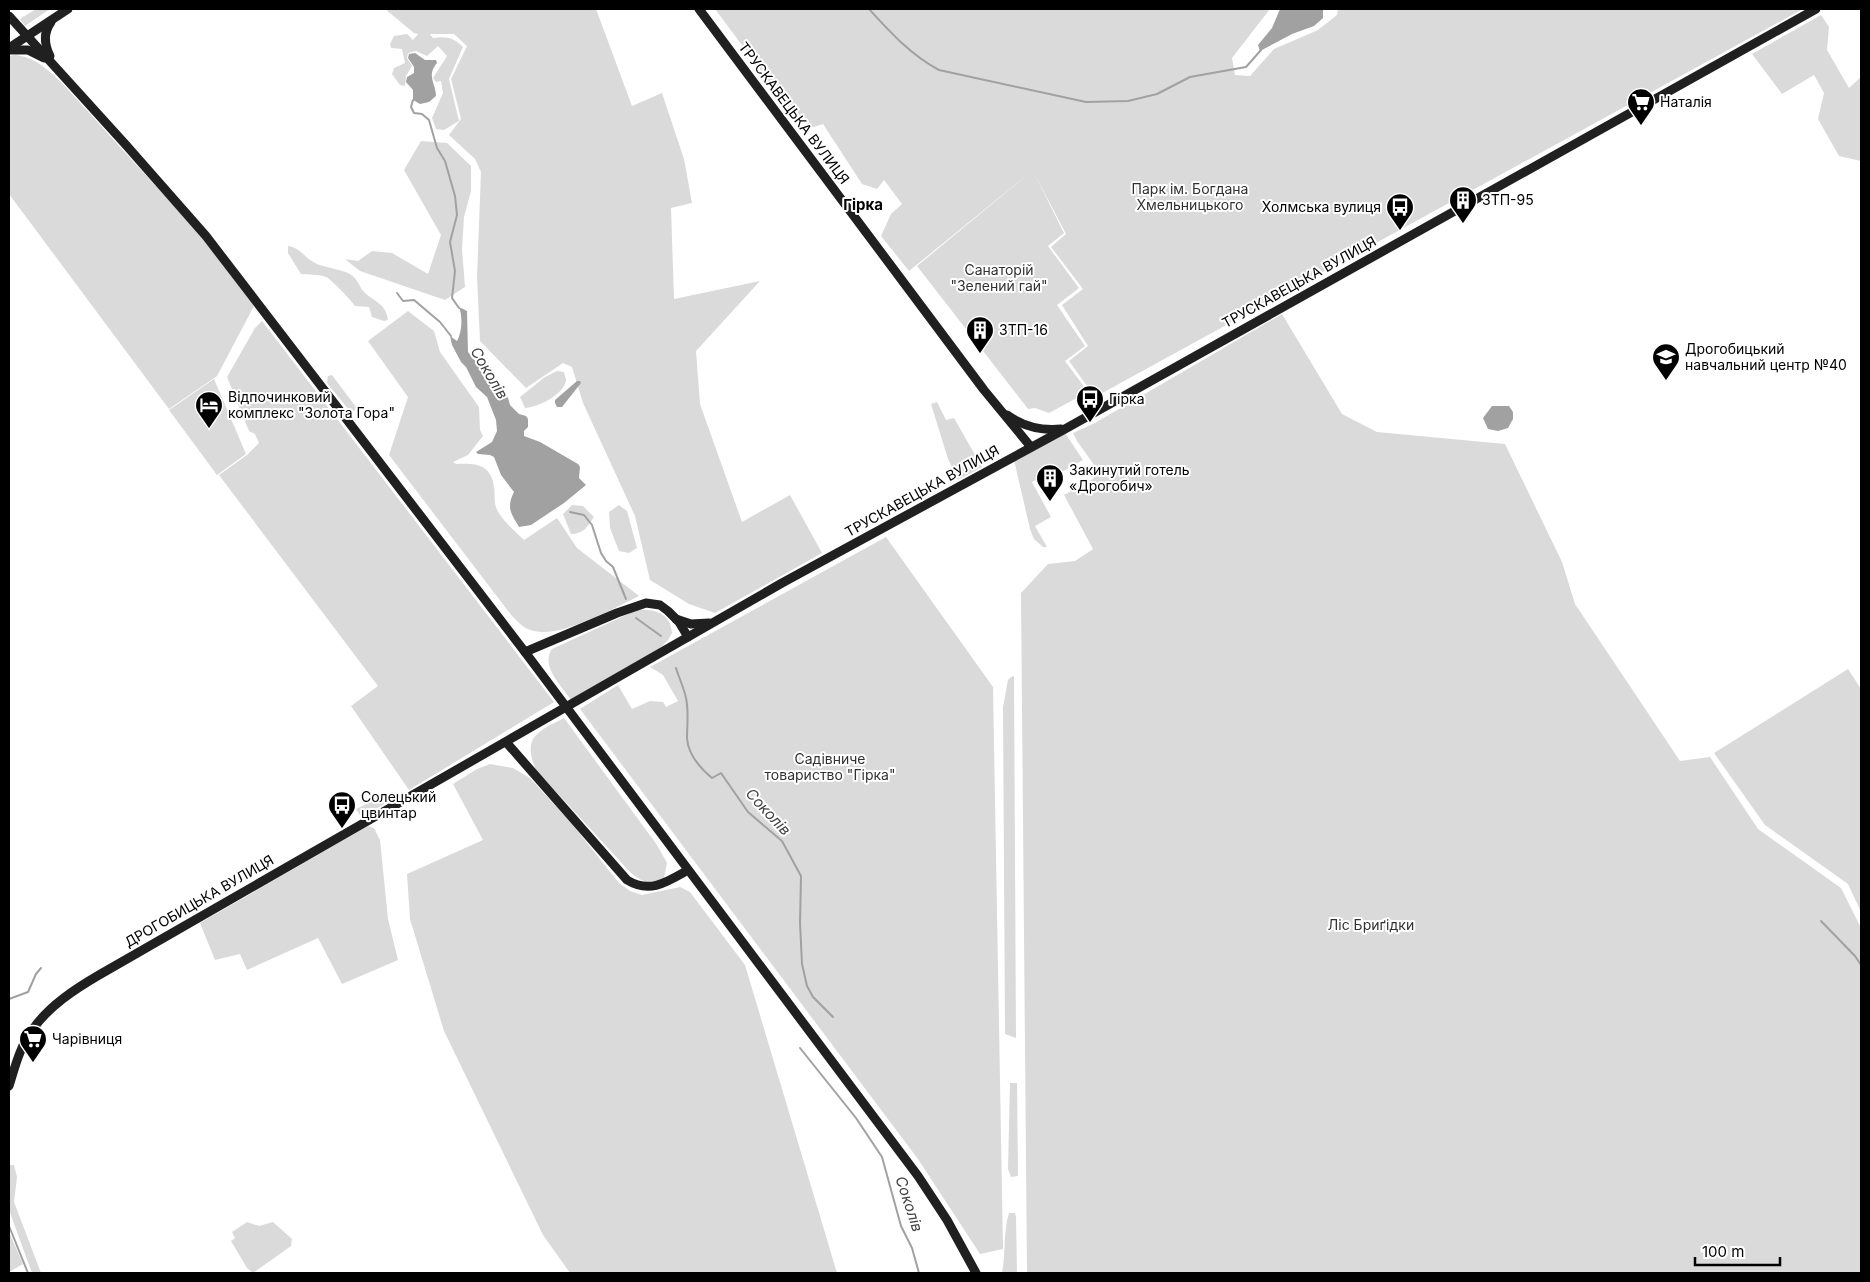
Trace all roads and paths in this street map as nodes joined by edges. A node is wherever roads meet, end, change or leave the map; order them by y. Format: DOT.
graph roads {
  1 [pos="68,9"];
  2 [pos="699,9"];
  3 [pos="1816,9"];
  4 [pos="9,16"];
  5 [pos="53,19"];
  6 [pos="28,36"];
  7 [pos="9,49"];
  8 [pos="54,65"];
  9 [pos="999,409"];
  10 [pos="1065,429"];
  11 [pos="1031,446"];
  12 [pos="676,619"];
  13 [pos="717,621"];
  14 [pos="688,637"];
  15 [pos="525,652"];
  16 [pos="582,698"];
  17 [pos="506,742"];
  18 [pos="688,870"];
  19 [pos="9,1086"];
  20 [pos="976,1273"];
  1 -- 5 [label="main road"];
  2 -- 9 [label="main road, ТРУСКАВЕЦЬКА ВУЛИЦЯ"];
  3 -- 10 [label="main road, ТРУСКАВЕЦЬКА ВУЛИЦЯ"];
  4 -- 6 [label="main road"];
  5 -- 6 [label="main road"];
  5 -- 8 [label="main road"];
  6 -- 7 [label="main road"];
  6 -- 8 [label="main road"];
  7 -- 8 [label="main road"];
  8 -- 15 [label="main road"];
  9 -- 10 [label="main road"];
  9 -- 11 [label="main road, ТРУСКАВЕЦЬКА ВУЛИЦЯ"];
  10 -- 11 [label="main road, ТРУСКАВЕЦЬКА ВУЛИЦЯ"];
  11 -- 13 [label="main road, ТРУСКАВЕЦЬКА ВУЛИЦЯ"];
  12 -- 13 [label="main road"];
  12 -- 14 [label="main road"];
  12 -- 15 [label="main road"];
  13 -- 14 [label="main road, ТРУСКАВЕЦЬКА ВУЛИЦЯ"];
  14 -- 16 [label="main road, ТРУСКАВЕЦЬКА ВУЛИЦЯ"];
  15 -- 18 [label="main road"];
  16 -- 17 [label="main road, ДРОГОБИЦЬКА ВУЛИЦЯ"];
  17 -- 18 [label="main road"];
  17 -- 19 [label="main road, ДРОГОБИЦЬКА ВУЛИЦЯ"];
  18 -- 20 [label="main road"];
}
